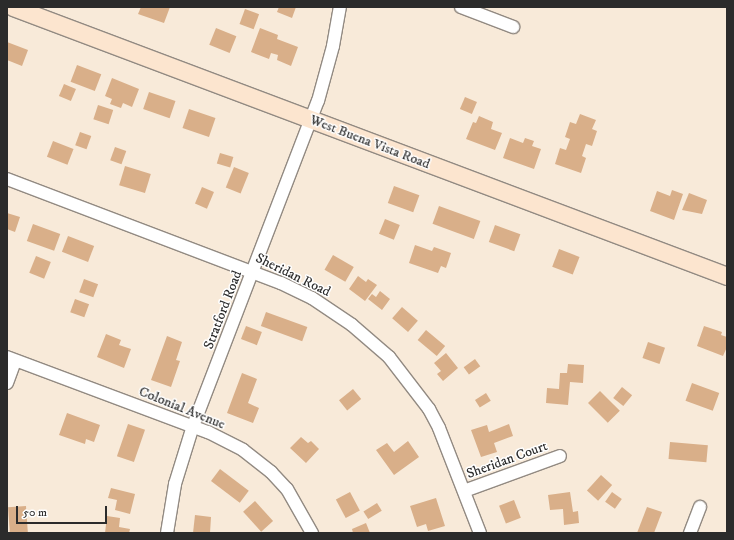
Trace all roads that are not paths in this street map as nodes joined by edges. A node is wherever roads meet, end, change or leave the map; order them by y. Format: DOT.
graph roads {
  1 [pos="13,7"];
  2 [pos="340,7"];
  3 [pos="461,7"];
  4 [pos="513,27"];
  5 [pos="310,119"];
  6 [pos="7,179"];
  7 [pos="253,272"];
  8 [pos="727,276"];
  9 [pos="11,359"];
  10 [pos="7,383"];
  11 [pos="193,426"];
  12 [pos="560,456"];
  13 [pos="464,491"];
  14 [pos="700,507"];
  15 [pos="167,533"];
  16 [pos="312,533"];
  17 [pos="480,533"];
  18 [pos="690,533"];
  1 -- 5 [label="street, West Buena Vista Road"];
  2 -- 5 [label="street, Stratford Road"];
  3 -- 4 [label="street"];
  5 -- 7 [label="street, Stratford Road"];
  5 -- 8 [label="street, West Buena Vista Road"];
  6 -- 7 [label="street, Sheridan Road"];
  7 -- 11 [label="street, Stratford Road"];
  7 -- 13 [label="street, Sheridan Road"];
  9 -- 10 [label="street"];
  9 -- 11 [label="street, Colonial Avenue"];
  11 -- 15 [label="street, Stratford Road"];
  11 -- 16 [label="street, Colonial Avenue"];
  12 -- 13 [label="street, Sheridan Court"];
  13 -- 17 [label="street, Sheridan Road"];
  14 -- 18 [label="street"];
}
